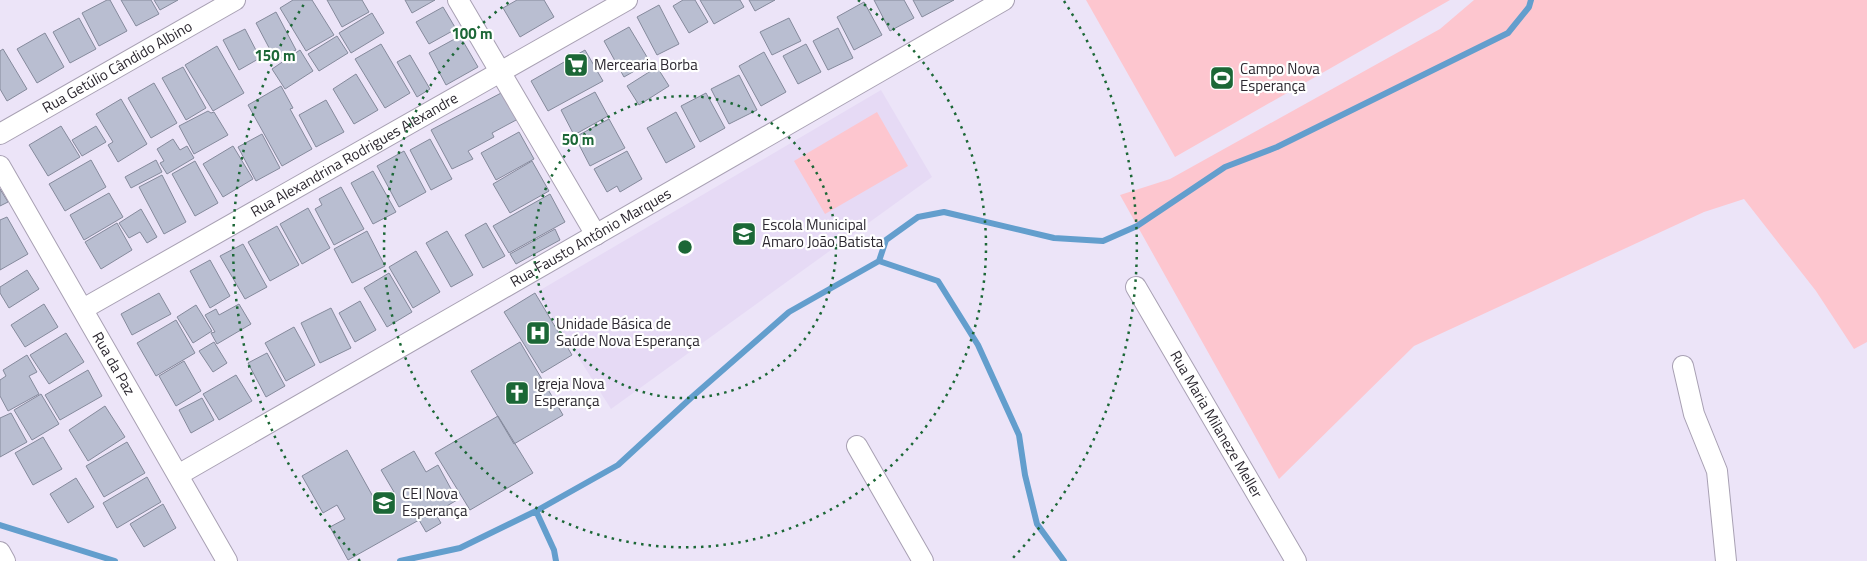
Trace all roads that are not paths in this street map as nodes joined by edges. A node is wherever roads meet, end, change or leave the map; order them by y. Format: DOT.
graph roads {
  1 [pos="235,0"];
  2 [pos="458,0"];
  3 [pos="627,0"];
  4 [pos="1004,0"];
  5 [pos="500,72"];
  6 [pos="0,134"];
  7 [pos="0,166"];
  8 [pos="596,235"];
  9 [pos="1136,287"];
  10 [pos="83,309"];
  11 [pos="1683,366"];
  12 [pos="857,446"];
  13 [pos="178,475"];
  14 [pos="0,552"];
  15 [pos="5,561"];
  16 [pos="227,561"];
  17 [pos="922,561"];
  18 [pos="1296,561"];
  19 [pos="1726,561"];
  1 -- 6 [label="street, Rua Getúlio Cândido Albino"];
  2 -- 5 [label="street"];
  3 -- 5 [label="street, Rua Alexandrina Rodrigues Alexandre"];
  4 -- 8 [label="street, Rua Fausto Antônio Marques"];
  5 -- 8 [label="street"];
  5 -- 10 [label="street, Rua Alexandrina Rodrigues Alexandre"];
  7 -- 10 [label="street, Rua da Paz"];
  8 -- 13 [label="street, Rua Fausto Antônio Marques"];
  9 -- 18 [label="street, Rua Maria Milaneze Meller"];
  10 -- 13 [label="street, Rua da Paz"];
  11 -- 19 [label="street"];
  12 -- 17 [label="street"];
  13 -- 16 [label="street, Rua da Paz"];
  14 -- 15 [label="street"];
}
